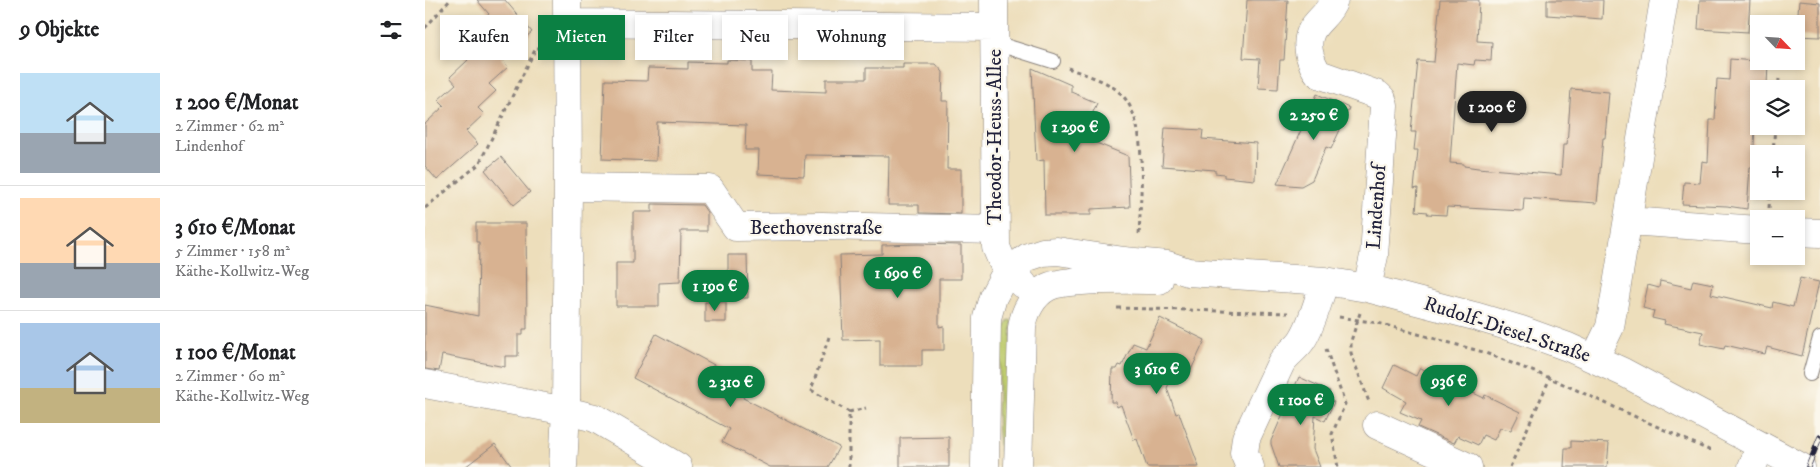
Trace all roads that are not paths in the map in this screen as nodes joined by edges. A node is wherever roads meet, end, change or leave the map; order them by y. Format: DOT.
graph roads {
  1 [pos="994,0"];
  2 [pos="1334,0"];
  3 [pos="1664,0"];
  4 [pos="625,25"];
  5 [pos="994,37"];
  6 [pos="567,60"];
  7 [pos="1053,62"];
  8 [pos="568,187"];
  9 [pos="1627,222"];
  10 [pos="1750,229"];
  11 [pos="995,230"];
  12 [pos="1805,232"];
  13 [pos="1820,233"];
  14 [pos="1010,270"];
  15 [pos="1189,272"];
  16 [pos="1325,281"];
  17 [pos="1367,288"];
  18 [pos="1035,298"];
  19 [pos="1820,338"];
  20 [pos="1595,358"];
  21 [pos="1810,374"];
  22 [pos="425,384"];
  23 [pos="566,411"];
  24 [pos="1377,425"];
  25 [pos="1756,457"];
  26 [pos="563,467"];
  27 [pos="678,467"];
  28 [pos="985,467"];
  29 [pos="1018,467"];
  30 [pos="1250,467"];
  31 [pos="1468,467"];
  32 [pos="1801,467"];
  1 -- 5 [label="street, Theodor-Heuss-Allee"];
  2 -- 17 [label="street, Lindenhof"];
  3 -- 9 [label="street"];
  4 -- 5 [label="street"];
  5 -- 7 [label="lane"];
  5 -- 11 [label="street, Theodor-Heuss-Allee"];
  6 -- 8 [label="street"];
  8 -- 11 [label="street, Beethovenstraße"];
  8 -- 23 [label="street"];
  9 -- 10 [label="street"];
  9 -- 20 [label="street"];
  11 -- 14 [label="street, Theodor-Heuss-Allee"];
  12 -- 13 [label="street"];
  14 -- 15 [label="street, Rudolf-Diesel-Straße"];
  14 -- 18 [label="street, Theodor-Heuss-Allee"];
  14 -- 28 [label="street"];
  15 -- 16 [label="street, Rudolf-Diesel-Straße"];
  15 -- 18 [label="street, Rudolf-Diesel-Straße"];
  16 -- 17 [label="street, Rudolf-Diesel-Straße"];
  16 -- 30 [label="street"];
  17 -- 20 [label="street, Rudolf-Diesel-Straße"];
  18 -- 29 [label="street"];
  19 -- 21 [label="lane"];
  20 -- 25 [label="street, Rudolf-Diesel-Straße"];
  22 -- 23 [label="street"];
  23 -- 26 [label="street"];
  23 -- 27 [label="street"];
  24 -- 31 [label="street"];
  25 -- 32 [label="street, Rudolf-Diesel-Straße"];
}
